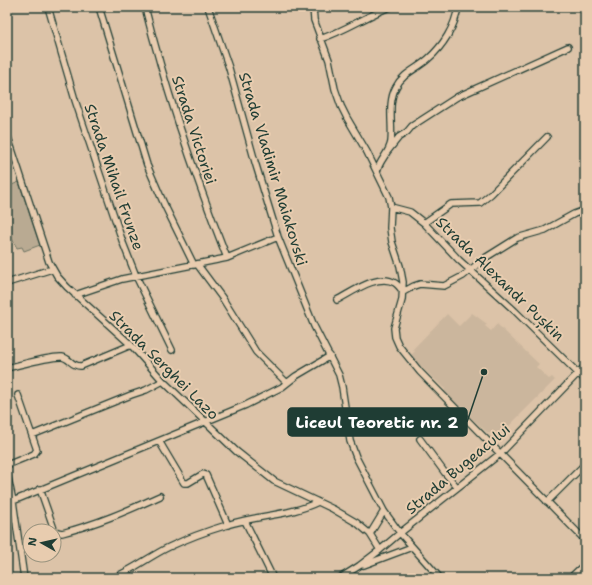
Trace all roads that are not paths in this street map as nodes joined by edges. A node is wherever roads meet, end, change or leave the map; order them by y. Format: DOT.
graph roads {
  1 [pos="48,7"];
  2 [pos="98,7"];
  3 [pos="145,7"];
  4 [pos="208,7"];
  5 [pos="313,7"];
  6 [pos="390,7"];
  7 [pos="458,7"];
  8 [pos="320,39"];
  9 [pos="568,47"];
  10 [pos="7,134"];
  11 [pos="547,137"];
  12 [pos="387,152"];
  13 [pos="377,172"];
  14 [pos="391,207"];
  15 [pos="585,210"];
  16 [pos="424,223"];
  17 [pos="278,237"];
  18 [pos="227,258"];
  19 [pos="195,264"];
  20 [pos="52,269"];
  21 [pos="471,270"];
  22 [pos="136,276"];
  23 [pos="7,283"];
  24 [pos="403,292"];
  25 [pos="76,295"];
  26 [pos="337,300"];
  27 [pos="131,345"];
  28 [pos="172,350"];
  29 [pos="330,356"];
  30 [pos="585,366"];
  31 [pos="7,368"];
  32 [pos="579,374"];
  33 [pos="585,380"];
  34 [pos="162,381"];
  35 [pos="286,382"];
  36 [pos="18,395"];
  37 [pos="204,422"];
  38 [pos="32,435"];
  39 [pos="420,439"];
  40 [pos="159,441"];
  41 [pos="501,453"];
  42 [pos="7,464"];
  43 [pos="585,464"];
  44 [pos="7,473"];
  45 [pos="457,487"];
  46 [pos="40,489"];
  47 [pos="160,496"];
  48 [pos="13,501"];
  49 [pos="318,502"];
  50 [pos="547,502"];
  51 [pos="384,511"];
  52 [pos="245,521"];
  53 [pos="228,525"];
  54 [pos="400,532"];
  55 [pos="370,534"];
  56 [pos="585,540"];
  57 [pos="412,548"];
  58 [pos="380,550"];
  59 [pos="585,564"];
  60 [pos="359,566"];
  61 [pos="24,578"];
  62 [pos="113,578"];
  63 [pos="273,578"];
  64 [pos="340,578"];
  65 [pos="440,578"];
  66 [pos="570,578"];
  1 -- 22 [label="street, Strada Mihail Frunze"];
  2 -- 19 [label="street"];
  3 -- 18 [label="street, Strada Victoriei"];
  4 -- 17 [label="street, Strada Vladimir Maiakovski"];
  5 -- 8 [label="street"];
  6 -- 8 [label="street"];
  7 -- 12 [label="street"];
  8 -- 13 [label="street"];
  9 -- 12 [label="street"];
  10 -- 20 [label="street, Strada Serghei Lazo"];
  11 -- 16 [label="street"];
  12 -- 13 [label="street"];
  13 -- 14 [label="street"];
  14 -- 16 [label="street, Strada Alexandr Pușkin"];
  14 -- 24 [label="street"];
  15 -- 21 [label="street"];
  16 -- 21 [label="street, Strada Alexandr Pușkin"];
  17 -- 18 [label="street"];
  17 -- 29 [label="street, Strada Vladimir Maiakovski"];
  18 -- 19 [label="street"];
  19 -- 22 [label="street"];
  19 -- 35 [label="street"];
  20 -- 23 [label="street"];
  20 -- 25 [label="street, Strada Serghei Lazo"];
  21 -- 24 [label="street"];
  21 -- 32 [label="street, Strada Alexandr Pușkin"];
  22 -- 25 [label="street"];
  22 -- 28 [label="street, Strada Mihail Frunze"];
  24 -- 26 [label="street"];
  24 -- 41 [label="street"];
  25 -- 27 [label="street, Strada Serghei Lazo"];
  27 -- 31 [label="street"];
  27 -- 34 [label="street, Strada Serghei Lazo"];
  29 -- 35 [label="street"];
  29 -- 51 [label="street, Strada Vladimir Maiakovski"];
  30 -- 32 [label="street, Strada Bugeacului"];
  32 -- 33 [label="street, Strada Alexandr Pușkin"];
  32 -- 41 [label="street, Strada Bugeacului"];
  34 -- 37 [label="street, Strada Serghei Lazo"];
  34 -- 38 [label="street"];
  35 -- 37 [label="street"];
  36 -- 38 [label="street"];
  37 -- 40 [label="street"];
  37 -- 49 [label="street, Strada Serghei Lazo"];
  38 -- 42 [label="street"];
  39 -- 45 [label="street"];
  40 -- 46 [label="street"];
  40 -- 53 [label="street"];
  41 -- 45 [label="street, Strada Bugeacului"];
  41 -- 50 [label="street"];
  43 -- 50 [label="street"];
  44 -- 48 [label="street"];
  45 -- 54 [label="street, Strada Bugeacului"];
  46 -- 47 [label="street"];
  46 -- 48 [label="street"];
  48 -- 61 [label="street"];
  49 -- 52 [label="street"];
  49 -- 55 [label="street, Strada Serghei Lazo"];
  50 -- 56 [label="street"];
  51 -- 54 [label="street, Strada Vladimir Maiakovski"];
  51 -- 55 [label="street"];
  52 -- 53 [label="street"];
  52 -- 63 [label="street"];
  53 -- 62 [label="street"];
  54 -- 57 [label="street, Strada Vladimir Maiakovski"];
  54 -- 58 [label="street, Strada Bugeacului"];
  55 -- 58 [label="street, Strada Serghei Lazo"];
  57 -- 60 [label="street, Strada Bugeacului"];
  57 -- 65 [label="street, Strada Vladimir Maiakovski"];
  58 -- 60 [label="street, Strada Bugeacului"];
  59 -- 66 [label="street"];
  60 -- 64 [label="street, Strada Bugeacului"];
}
